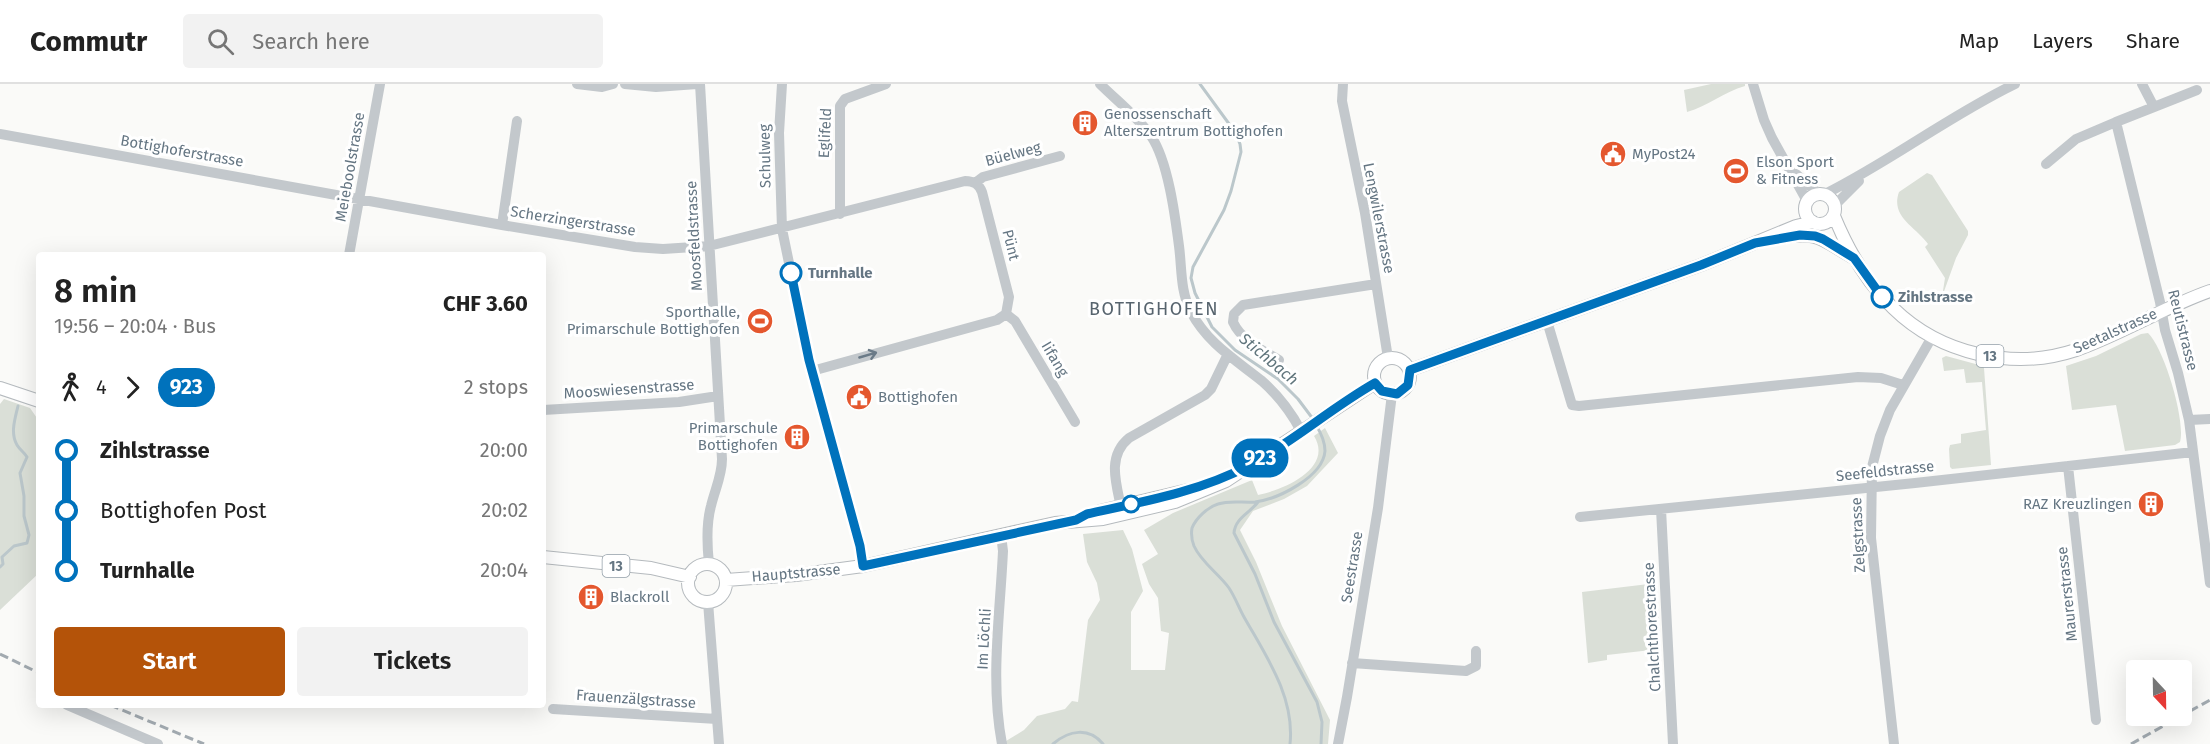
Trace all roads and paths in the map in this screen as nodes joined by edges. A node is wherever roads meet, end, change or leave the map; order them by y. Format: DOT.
graph roads {
  1 [pos="380,84"];
  2 [pos="577,84"];
  3 [pos="613,84"];
  4 [pos="625,84"];
  5 [pos="699,84"];
  6 [pos="782,84"];
  7 [pos="886,84"];
  8 [pos="1100,84"];
  9 [pos="1342,84"];
  10 [pos="1753,84"];
  11 [pos="2015,84"];
  12 [pos="2142,84"];
  13 [pos="657,85"];
  14 [pos="2197,90"];
  15 [pos="2154,107"];
  16 [pos="517,121"];
  17 [pos="2116,122"];
  18 [pos="0,134"];
  19 [pos="1060,156"];
  20 [pos="2046,164"];
  21 [pos="1788,166"];
  22 [pos="1865,174"];
  23 [pos="975,183"];
  24 [pos="1822,194"];
  25 [pos="359,199"];
  26 [pos="1806,206"];
  27 [pos="1835,210"];
  28 [pos="840,214"];
  29 [pos="1817,223"];
  30 [pos="502,225"];
  31 [pos="782,229"];
  32 [pos="1759,241"];
  33 [pos="709,246"];
  34 [pos="1846,246"];
  35 [pos="350,252"];
  36 [pos="1854,258"];
  37 [pos="1376,284"];
  38 [pos="2210,291"];
  39 [pos="2161,310"];
  40 [pos="1006,314"];
  41 [pos="1547,321"];
  42 [pos="1932,337"];
  43 [pos="1227,356"];
  44 [pos="1388,358"];
  45 [pos="1279,360"];
  46 [pos="1410,370"];
  47 [pos="812,371"];
  48 [pos="1375,383"];
  49 [pos="1903,385"];
  50 [pos="0,388"];
  51 [pos="1392,394"];
  52 [pos="718,396"];
  53 [pos="36,400"];
  54 [pos="546,410"];
  55 [pos="2210,419"];
  56 [pos="2189,420"];
  57 [pos="1075,422"];
  58 [pos="1305,429"];
  59 [pos="2193,452"];
  60 [pos="1248,466"];
  61 [pos="2068,466"];
  62 [pos="1871,488"];
  63 [pos="1121,507"];
  64 [pos="1661,509"];
  65 [pos="1580,517"];
  66 [pos="1076,520"];
  67 [pos="1001,535"];
  68 [pos="546,557"];
  69 [pos="709,564"];
  70 [pos="863,566"];
  71 [pos="690,576"];
  72 [pos="726,580"];
  73 [pos="2210,583"];
  74 [pos="708,602"];
  75 [pos="1476,651"];
  76 [pos="1352,663"];
  77 [pos="74,708"];
  78 [pos="553,709"];
  79 [pos="717,719"];
  80 [pos="2096,720"];
  81 [pos="158,744"];
  82 [pos="719,744"];
  83 [pos="1002,744"];
  84 [pos="1338,744"];
  85 [pos="1673,744"];
  86 [pos="1894,744"];
  1 -- 25 [label="street, Meieboolstrasse"];
  2 -- 3 [label="street"];
  4 -- 13 [label="street"];
  5 -- 13 [label="street"];
  5 -- 33 [label="street, Moosfeldstrasse"];
  6 -- 31 [label="street, Schulweg"];
  7 -- 28 [label="street, Eglifeld"];
  8 -- 43 [label="street"];
  9 -- 37 [label="street, Lengwilerstrasse"];
  10 -- 21 [label="street"];
  11 -- 22 [label="street"];
  12 -- 15 [label="street"];
  14 -- 15 [label="street"];
  15 -- 17 [label="street"];
  16 -- 30 [label="street"];
  17 -- 20 [label="street"];
  17 -- 39 [label="street, Reutistrasse"];
  18 -- 25 [label="street, Bottighoferstrasse"];
  19 -- 23 [label="street, Büelweg"];
  21 -- 24 [label="street"];
  21 -- 26 [label="street"];
  22 -- 24 [label="street"];
  22 -- 27 [label="street"];
  23 -- 28 [label="street"];
  23 -- 40 [label="street, Pünt"];
  24 -- 26 [label="main road, 13"];
  24 -- 27 [label="main road, 13"];
  25 -- 30 [label="street, Scherzingerstrasse"];
  25 -- 35 [label="street, Meieboolstrasse"];
  26 -- 29 [label="main road, 13"];
  26 -- 32 [label="main road, 13"];
  27 -- 29 [label="main road, 13"];
  27 -- 34 [label="main road, Seetalstrasse / 13"];
  28 -- 31 [label="street"];
  29 -- 32 [label="main road, 13"];
  29 -- 34 [label="main road, Seetalstrasse / 13"];
  30 -- 33 [label="street, Scherzingerstrasse"];
  31 -- 33 [label="street, Scherzingerstrasse"];
  31 -- 47 [label="street, Schulweg"];
  32 -- 36 [label="main road, 13"];
  32 -- 41 [label="main road, 13"];
  33 -- 52 [label="street, Moosfeldstrasse"];
  34 -- 36 [label="main road, Seetalstrasse / 13"];
  36 -- 42 [label="main road, Seetalstrasse / 13"];
  37 -- 44 [label="street, Lengwilerstrasse"];
  37 -- 45 [label="street"];
  38 -- 39 [label="main road, Seetalstrasse / 13"];
  39 -- 42 [label="main road, Seetalstrasse / 13"];
  39 -- 56 [label="street, Reutistrasse"];
  47 -- 40 [label="street, one-way"];
  40 -- 57 [label="street, Iifang"];
  41 -- 46 [label="main road, 13"];
  41 -- 49 [label="street"];
  42 -- 49 [label="street, Zelgstrasse"];
  43 -- 58 [label="street"];
  43 -- 63 [label="street"];
  44 -- 46 [label="main road"];
  44 -- 48 [label="main road"];
  46 -- 51 [label="main road"];
  47 -- 70 [label="street, Schulweg"];
  48 -- 51 [label="main road"];
  48 -- 58 [label="main road, Hauptstrasse"];
  49 -- 62 [label="street, Zelgstrasse"];
  50 -- 53 [label="main road"];
  51 -- 76 [label="street, Seestrasse"];
  52 -- 54 [label="street, Mooswiesenstrasse"];
  52 -- 69 [label="street, Moosfeldstrasse"];
  55 -- 56 [label="street"];
  56 -- 59 [label="street, Reutistrasse"];
  58 -- 60 [label="main road, Hauptstrasse"];
  59 -- 61 [label="street, Seefeldstrasse"];
  59 -- 73 [label="street, Reutistrasse"];
  60 -- 63 [label="main road, Hauptstrasse"];
  60 -- 66 [label="main road, Hauptstrasse"];
  61 -- 62 [label="street, Seefeldstrasse"];
  61 -- 80 [label="street, Maurerstrasse"];
  62 -- 64 [label="street, Seefeldstrasse"];
  62 -- 86 [label="street, Zelgstrasse"];
  63 -- 66 [label="main road, Hauptstrasse"];
  64 -- 65 [label="street, Seefeldstrasse"];
  64 -- 85 [label="street, Chalchthorestrasse"];
  66 -- 67 [label="main road, Hauptstrasse"];
  67 -- 70 [label="main road, Hauptstrasse"];
  67 -- 83 [label="street, Im Löchli"];
  68 -- 71 [label="main road, 13"];
  69 -- 71 [label="main road"];
  69 -- 72 [label="main road"];
  70 -- 72 [label="main road, Hauptstrasse"];
  71 -- 74 [label="main road"];
  72 -- 74 [label="main road"];
  74 -- 79 [label="street"];
  75 -- 76 [label="street"];
  76 -- 84 [label="street, Seestrasse"];
  77 -- 81 [label="street"];
  78 -- 79 [label="street, Frauenzälgstrasse"];
  79 -- 82 [label="street"];
}
